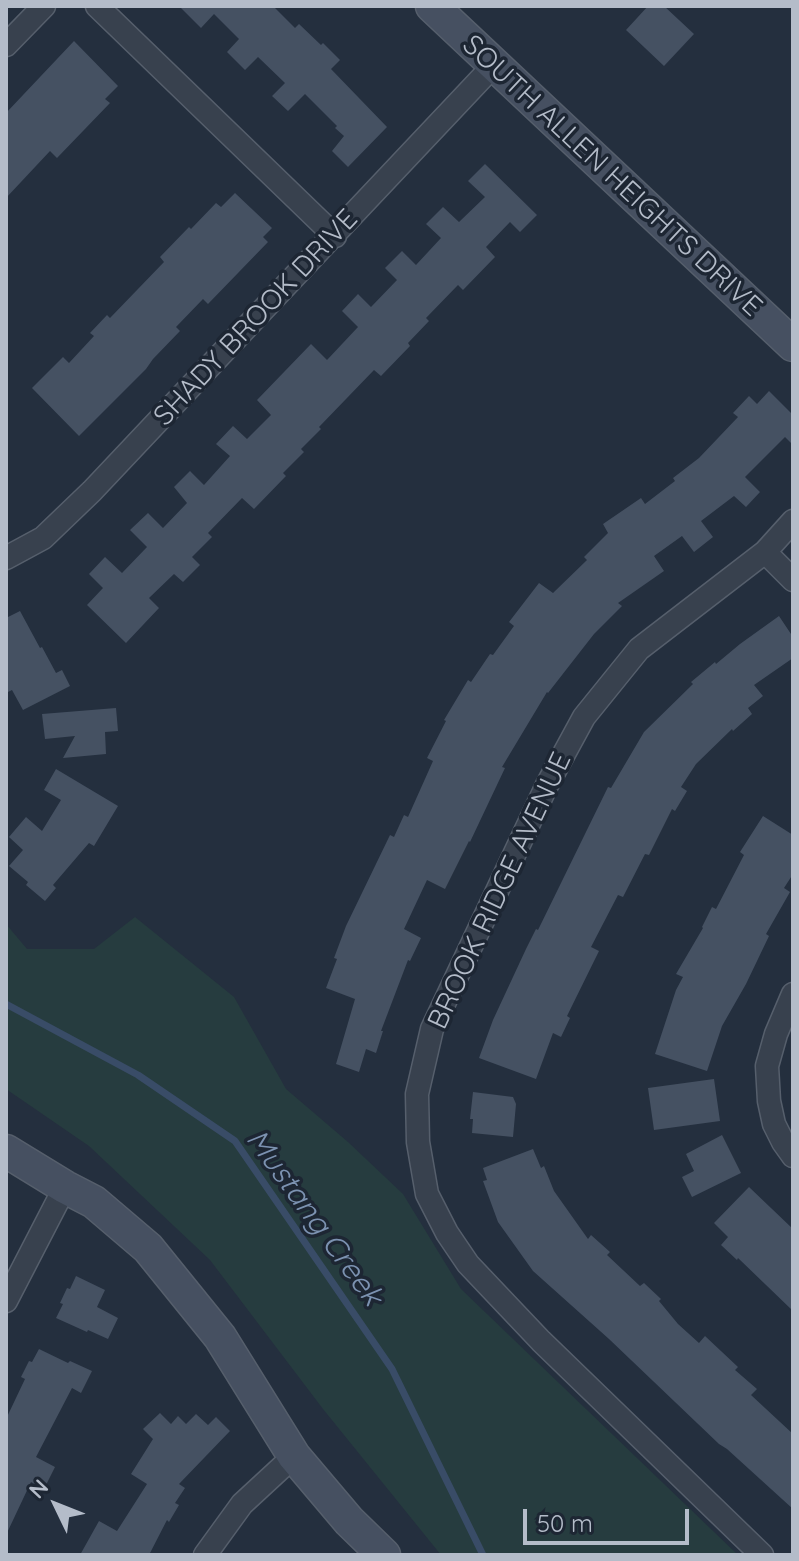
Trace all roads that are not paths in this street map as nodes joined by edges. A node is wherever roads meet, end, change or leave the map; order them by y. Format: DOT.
graph roads {
  1 [pos="44,6"];
  2 [pos="97,6"];
  3 [pos="432,6"];
  4 [pos="6,45"];
  5 [pos="494,65"];
  6 [pos="335,236"];
  7 [pos="793,345"];
  8 [pos="793,521"];
  9 [pos="765,552"];
  10 [pos="6,558"];
  11 [pos="793,580"];
  12 [pos="793,994"];
  13 [pos="6,1151"];
  14 [pos="793,1156"];
  15 [pos="65,1187"];
  16 [pos="6,1301"];
  17 [pos="294,1456"];
  18 [pos="205,1555"];
  19 [pos="384,1555"];
  20 [pos="762,1555"];
  1 -- 4 [label="street"];
  2 -- 6 [label="street"];
  3 -- 5 [label="street, SOUTH ALLEN HEIGHTS DRIVE"];
  5 -- 6 [label="street, SHADY BROOK DRIVE"];
  5 -- 7 [label="street, SOUTH ALLEN HEIGHTS DRIVE"];
  6 -- 10 [label="street, SHADY BROOK DRIVE"];
  8 -- 9 [label="street, BROOK RIDGE AVENUE"];
  9 -- 11 [label="street"];
  9 -- 20 [label="street, BROOK RIDGE AVENUE"];
  12 -- 14 [label="street"];
  13 -- 15 [label="street"];
  15 -- 16 [label="street"];
  15 -- 17 [label="street"];
  17 -- 18 [label="street"];
  17 -- 19 [label="street"];
}
